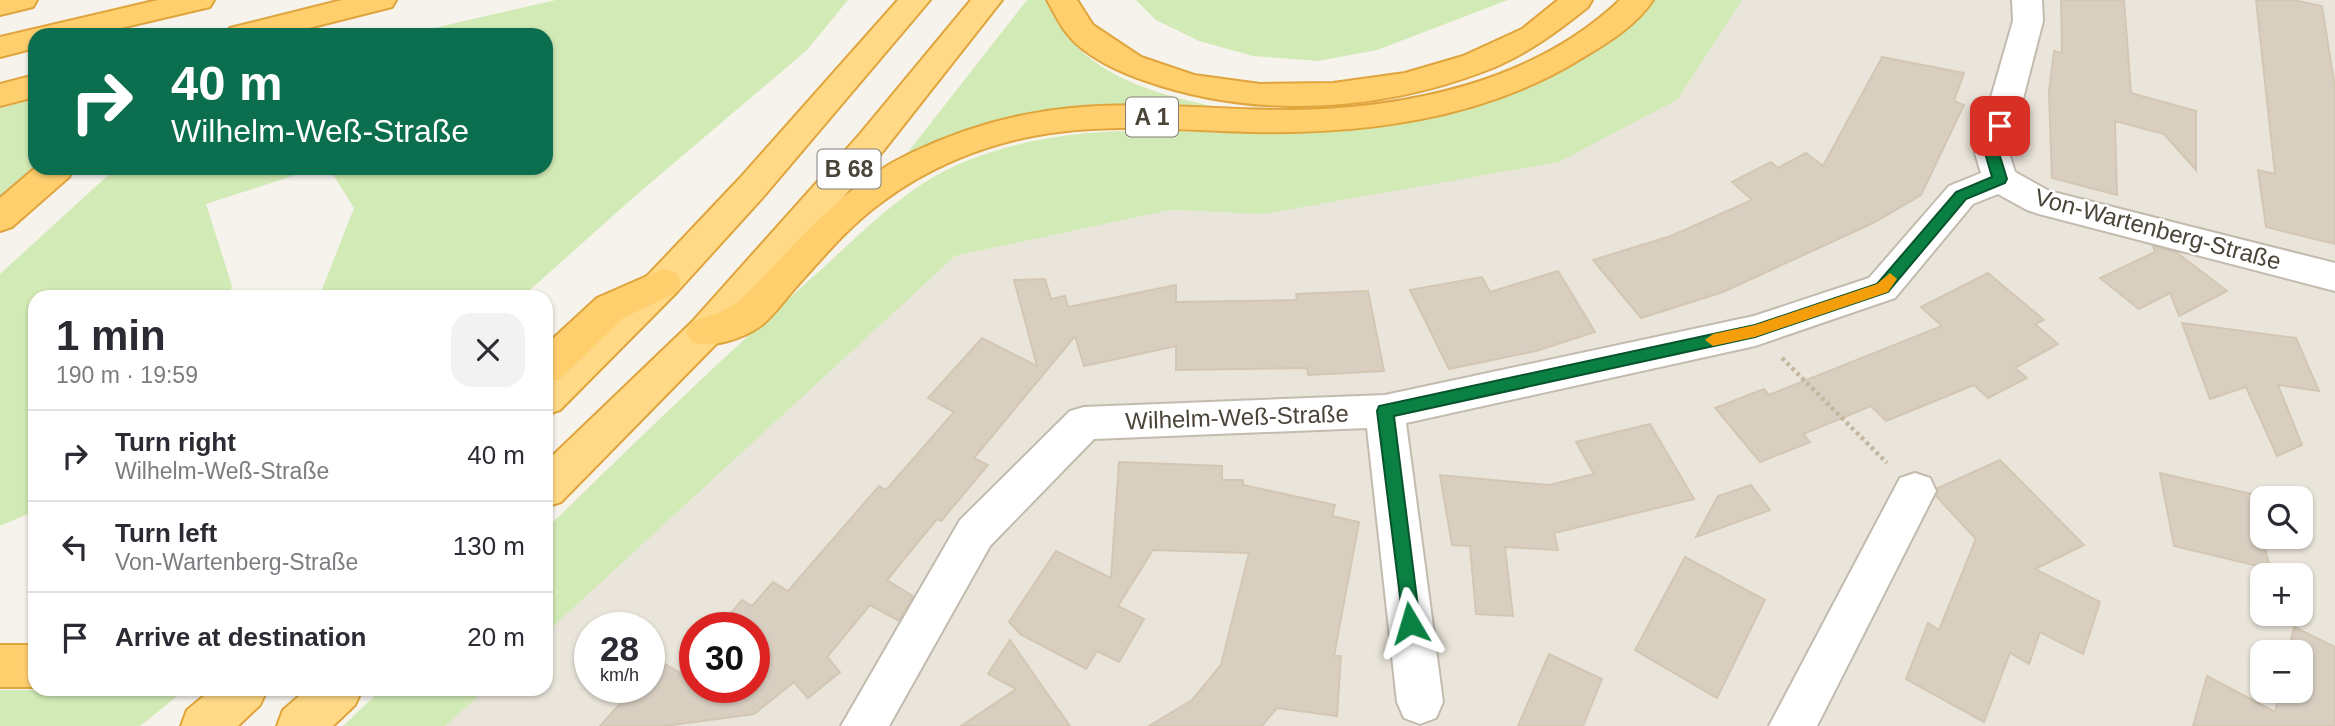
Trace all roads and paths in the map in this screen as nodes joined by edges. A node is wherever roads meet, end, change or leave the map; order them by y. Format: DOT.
graph roads {
  1 [pos="22,0"];
  2 [pos="198,0"];
  3 [pos="381,0"];
  4 [pos="915,0"];
  5 [pos="987,0"];
  6 [pos="1062,0"];
  7 [pos="1577,0"];
  8 [pos="1638,0"];
  9 [pos="2027,0"];
  10 [pos="0,5"];
  11 [pos="342,10"];
  12 [pos="79,28"];
  13 [pos="269,28"];
  14 [pos="293,28"];
  15 [pos="28,40"];
  16 [pos="0,47"];
  17 [pos="28,88"];
  18 [pos="0,95"];
  19 [pos="49,175"];
  20 [pos="2000,179"];
  21 [pos="0,218"];
  22 [pos="2335,277"];
  23 [pos="663,283"];
  24 [pos="1755,331"];
  25 [pos="705,332"];
  26 [pos="553,361"];
  27 [pos="553,392"];
  28 [pos="1385,411"];
  29 [pos="553,482"];
  30 [pos="1915,491"];
  31 [pos="0,666"];
  32 [pos="28,666"];
  33 [pos="237,696"];
  34 [pos="332,696"];
  35 [pos="1420,702"];
  36 [pos="204,726"];
  37 [pos="300,726"];
  38 [pos="864,726"];
  39 [pos="1792,726"];
  1 -- 10 [label="highway"];
  2 -- 12 [label="highway"];
  3 -- 11 [label="highway"];
  4 -- 23 [label="highway, B 68"];
  5 -- 25 [label="highway, B 68"];
  6 -- 7 [label="highway"];
  8 -- 25 [label="highway, A 1"];
  9 -- 20 [label="street"];
  11 -- 13 [label="highway"];
  11 -- 14 [label="highway"];
  15 -- 16 [label="highway"];
  17 -- 18 [label="highway"];
  19 -- 21 [label="highway"];
  20 -- 22 [label="street, Von-Wartenberg-Straße"];
  20 -- 24 [label="street, Wilhelm-Weß-Straße"];
  23 -- 26 [label="highway"];
  23 -- 27 [label="highway, B 68"];
  24 -- 28 [label="street, Wilhelm-Weß-Straße"];
  24 -- 30 [label="path"];
  25 -- 29 [label="highway, B 68"];
  28 -- 35 [label="street"];
  28 -- 38 [label="street, Wilhelm-Weß-Straße"];
  30 -- 39 [label="street"];
  31 -- 32 [label="highway"];
  33 -- 36 [label="highway"];
  34 -- 37 [label="highway"];
}
